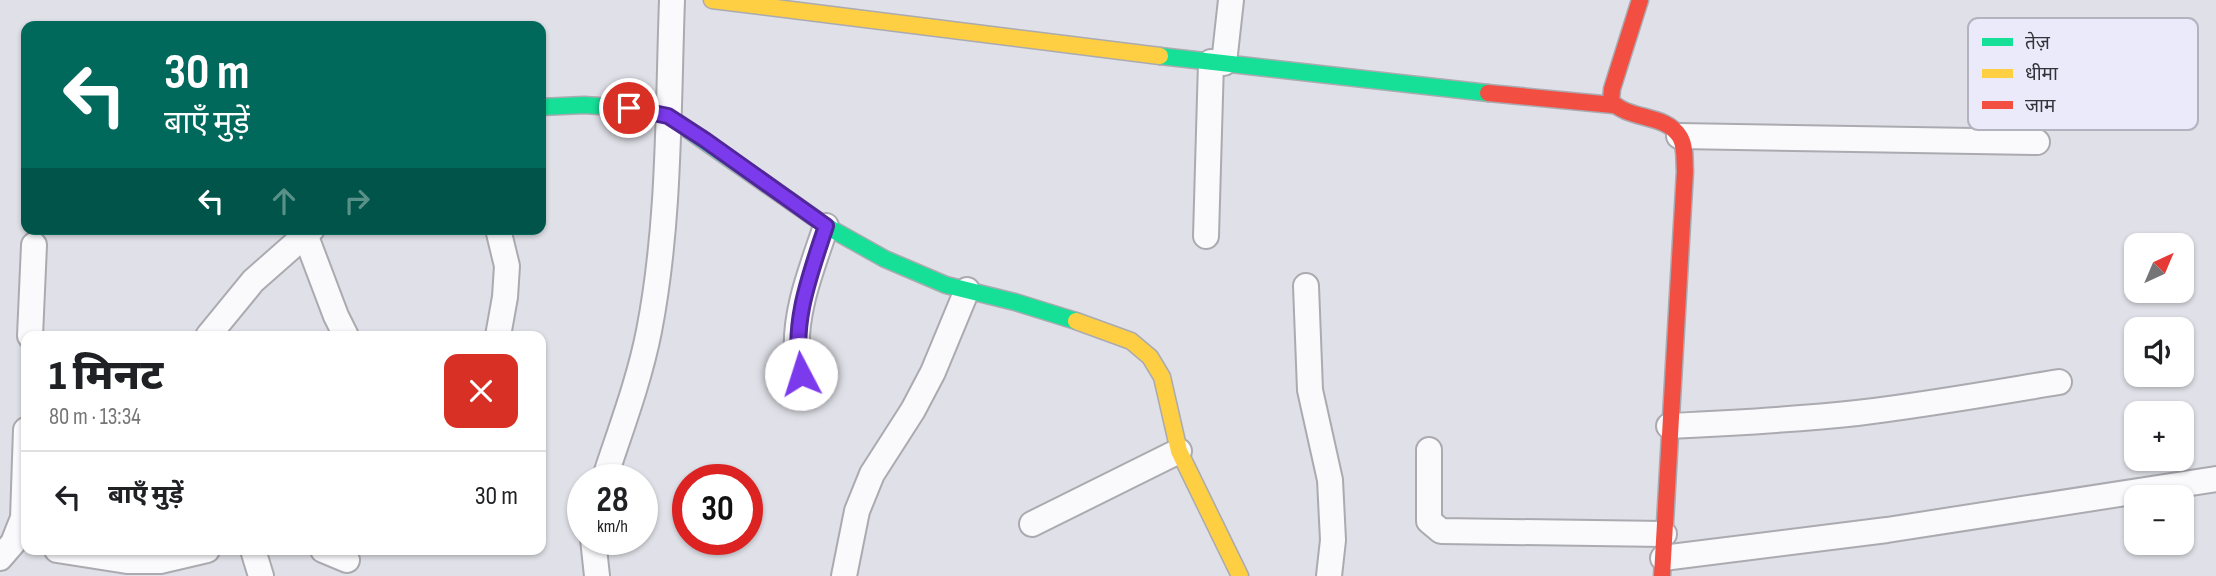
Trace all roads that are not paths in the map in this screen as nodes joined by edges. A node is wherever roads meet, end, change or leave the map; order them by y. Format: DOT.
graph roads {
  1 [pos="672,0"];
  2 [pos="712,0"];
  3 [pos="1231,0"];
  4 [pos="1640,0"];
  5 [pos="812,6"];
  6 [pos="1217,63"];
  7 [pos="1613,106"];
  8 [pos="546,107"];
  9 [pos="668,116"];
  10 [pos="1679,136"];
  11 [pos="2036,142"];
  12 [pos="826,226"];
  13 [pos="305,235"];
  14 [pos="310,235"];
  15 [pos="499,235"];
  16 [pos="1206,236"];
  17 [pos="34,245"];
  18 [pos="1306,286"];
  19 [pos="967,290"];
  20 [pos="30,331"];
  21 [pos="212,331"];
  22 [pos="344,331"];
  23 [pos="499,331"];
  24 [pos="2059,382"];
  25 [pos="804,394"];
  26 [pos="1669,426"];
  27 [pos="1429,450"];
  28 [pos="1179,451"];
  29 [pos="609,464"];
  30 [pos="2216,479"];
  31 [pos="21,524"];
  32 [pos="1032,524"];
  33 [pos="13,549"];
  34 [pos="76,555"];
  35 [pos="186,555"];
  36 [pos="255,555"];
  37 [pos="335,555"];
  38 [pos="595,555"];
  39 [pos="1663,556"];
  40 [pos="96,560"];
  41 [pos="347,560"];
  42 [pos="261,576"];
  43 [pos="597,576"];
  44 [pos="844,576"];
  45 [pos="1240,576"];
  46 [pos="1329,576"];
  1 -- 9 [label="street"];
  2 -- 5 [label="street"];
  3 -- 6 [label="street"];
  4 -- 7 [label="street"];
  5 -- 6 [label="street"];
  6 -- 7 [label="street"];
  6 -- 16 [label="street"];
  7 -- 10 [label="street"];
  8 -- 9 [label="street"];
  9 -- 12 [label="street"];
  9 -- 29 [label="street"];
  10 -- 11 [label="street"];
  10 -- 26 [label="street"];
  12 -- 19 [label="street"];
  12 -- 25 [label="street"];
  13 -- 21 [label="street"];
  14 -- 22 [label="street"];
  15 -- 23 [label="street"];
  17 -- 20 [label="street"];
  18 -- 46 [label="street"];
  19 -- 28 [label="street"];
  19 -- 44 [label="street"];
  24 -- 26 [label="street"];
  26 -- 39 [label="street"];
  27 -- 39 [label="street"];
  28 -- 32 [label="street"];
  28 -- 45 [label="street"];
  30 -- 39 [label="street"];
  31 -- 33 [label="street"];
  34 -- 40 [label="street"];
  35 -- 40 [label="street"];
  36 -- 42 [label="street"];
  37 -- 41 [label="street"];
  38 -- 43 [label="street"];
}
